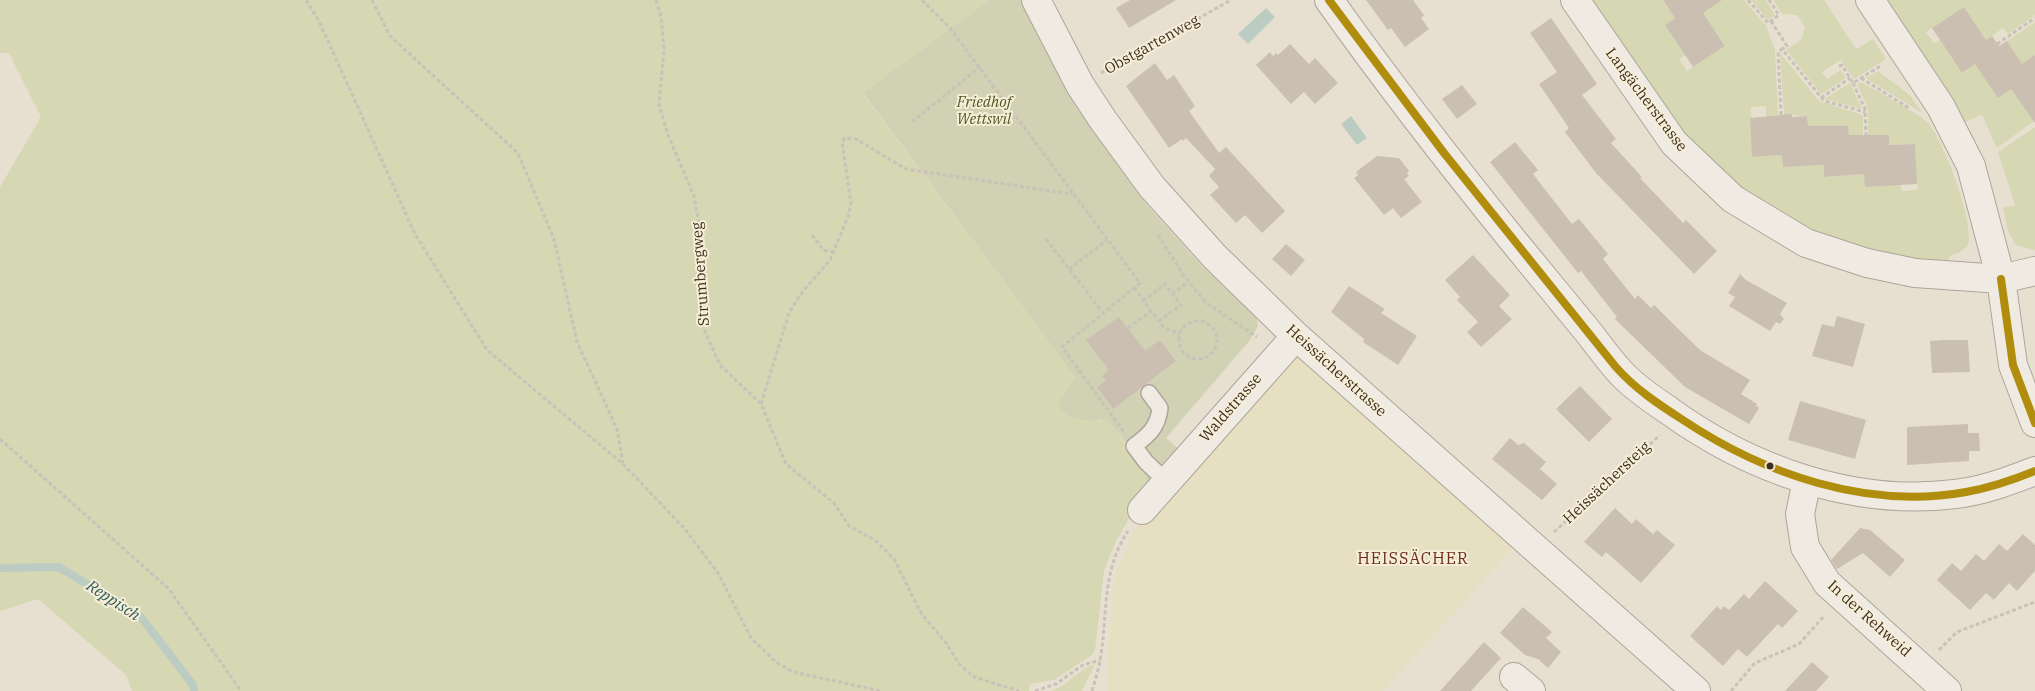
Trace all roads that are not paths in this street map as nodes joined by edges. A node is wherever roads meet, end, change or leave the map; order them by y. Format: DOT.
graph roads {
  1 [pos="1036,0"];
  2 [pos="1329,0"];
  3 [pos="1575,0"];
  4 [pos="1870,0"];
  5 [pos="2035,271"];
  6 [pos="2001,279"];
  7 [pos="1288,345"];
  8 [pos="1150,392"];
  9 [pos="2035,423"];
  10 [pos="2035,471"];
  11 [pos="1807,480"];
  12 [pos="1167,482"];
  13 [pos="1142,510"];
  14 [pos="1696,691"];
  15 [pos="1947,691"];
  1 -- 7 [label="street, Heissächerstrasse"];
  2 -- 11 [label="street"];
  3 -- 6 [label="street, Langächerstrasse"];
  4 -- 6 [label="street"];
  5 -- 6 [label="street, Langächerstrasse"];
  6 -- 9 [label="street"];
  7 -- 12 [label="street, Waldstrasse"];
  7 -- 14 [label="street, Heissächerstrasse"];
  8 -- 12 [label="lane"];
  10 -- 11 [label="street"];
  11 -- 15 [label="street, In der Rehweid"];
  12 -- 13 [label="street, Waldstrasse"];
}
